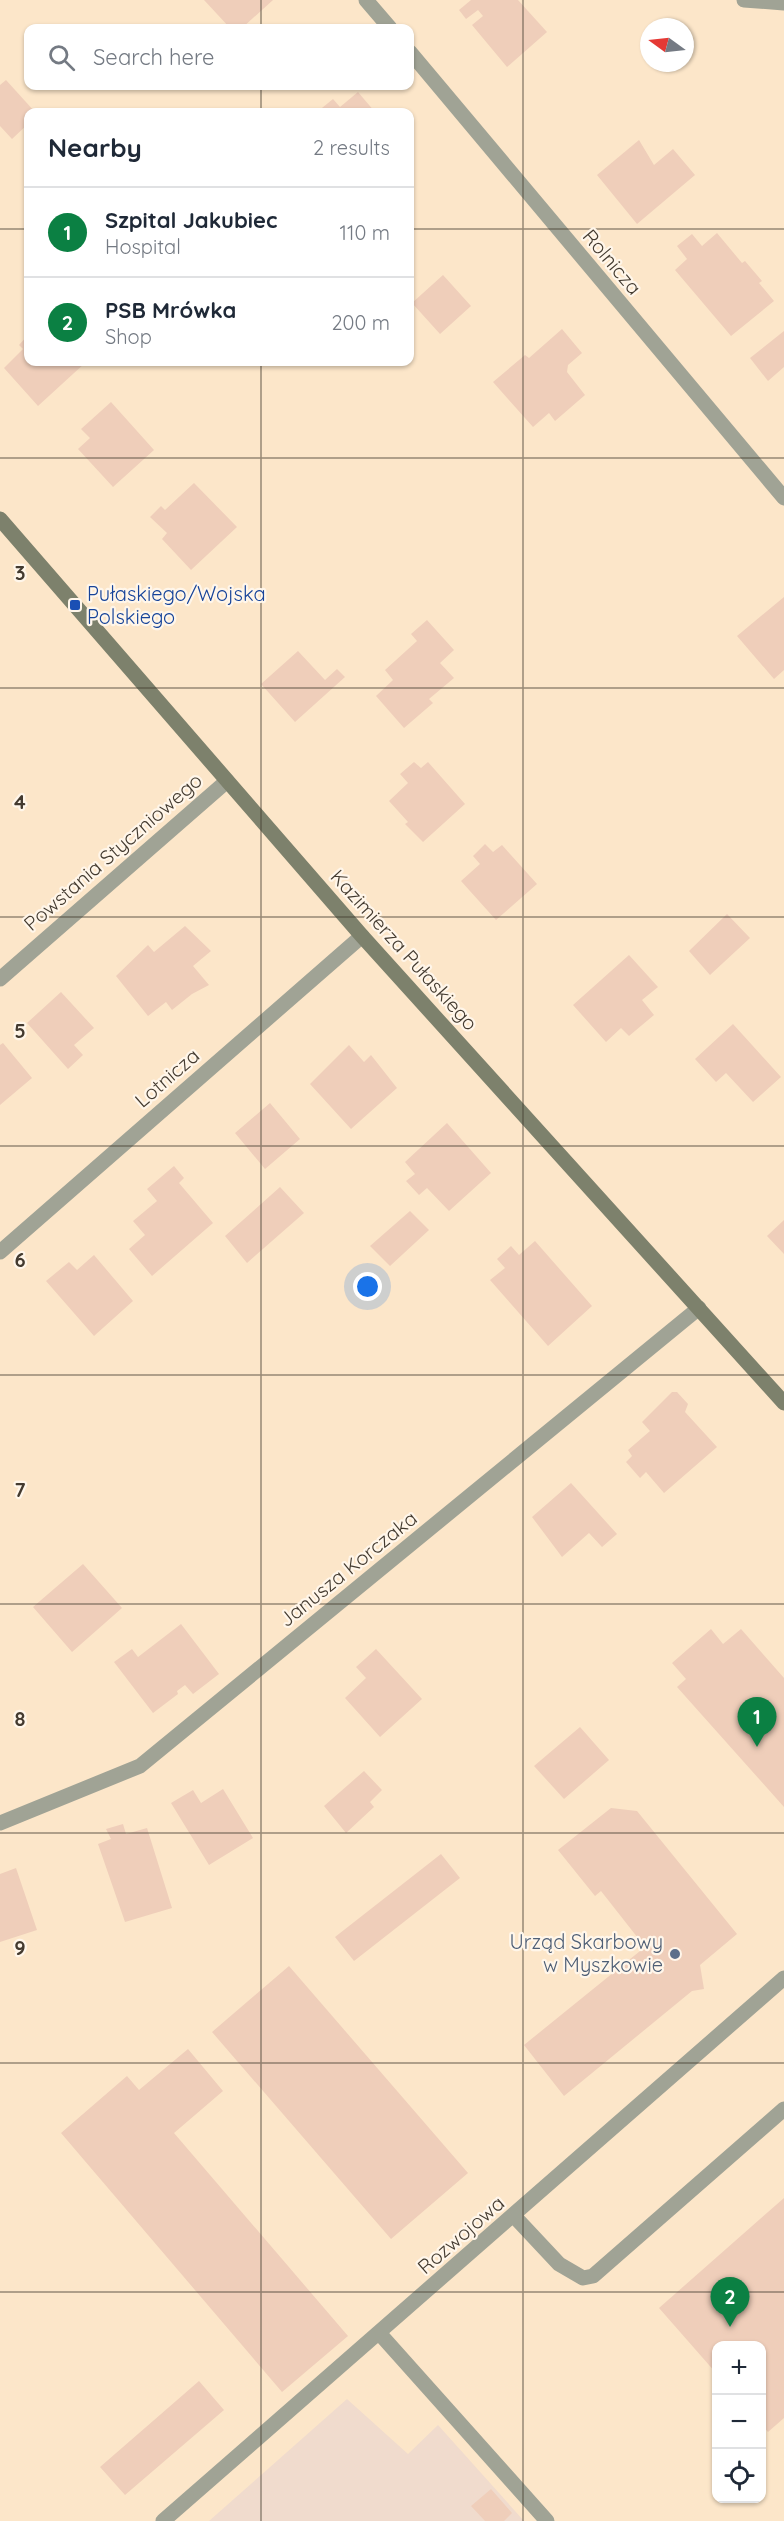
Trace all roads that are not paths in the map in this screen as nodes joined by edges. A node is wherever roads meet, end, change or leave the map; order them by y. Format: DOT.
graph roads {
  1 [pos="366,0"];
  2 [pos="747,0"];
  3 [pos="784,3"];
  4 [pos="387,24"];
  5 [pos="414,57"];
  6 [pos="784,498"];
  7 [pos="2,527"];
  8 [pos="227,781"];
  9 [pos="362,936"];
  10 [pos="0,979"];
  11 [pos="0,1252"];
  12 [pos="699,1308"];
  13 [pos="784,1403"];
  14 [pos="0,1823"];
  15 [pos="784,1978"];
  16 [pos="784,2109"];
  17 [pos="514,2216"];
  18 [pos="380,2334"];
  19 [pos="163,2521"];
  20 [pos="547,2521"];
  1 -- 4 [label="street"];
  2 -- 3 [label="street"];
  5 -- 6 [label="street, Rolnicza"];
  7 -- 8 [label="main road, Kazimierza Pułaskiego"];
  8 -- 9 [label="main road, Kazimierza Pułaskiego"];
  8 -- 10 [label="street, Powstania Styczniowego"];
  9 -- 11 [label="street, Lotnicza"];
  9 -- 12 [label="main road, Kazimierza Pułaskiego"];
  12 -- 13 [label="main road, Kazimierza Pułaskiego"];
  12 -- 14 [label="street, Janusza Korczaka"];
  15 -- 17 [label="street, Rozwojowa"];
  16 -- 17 [label="street"];
  17 -- 18 [label="street, Rozwojowa"];
  18 -- 19 [label="street, Rozwojowa"];
  18 -- 20 [label="street"];
}
